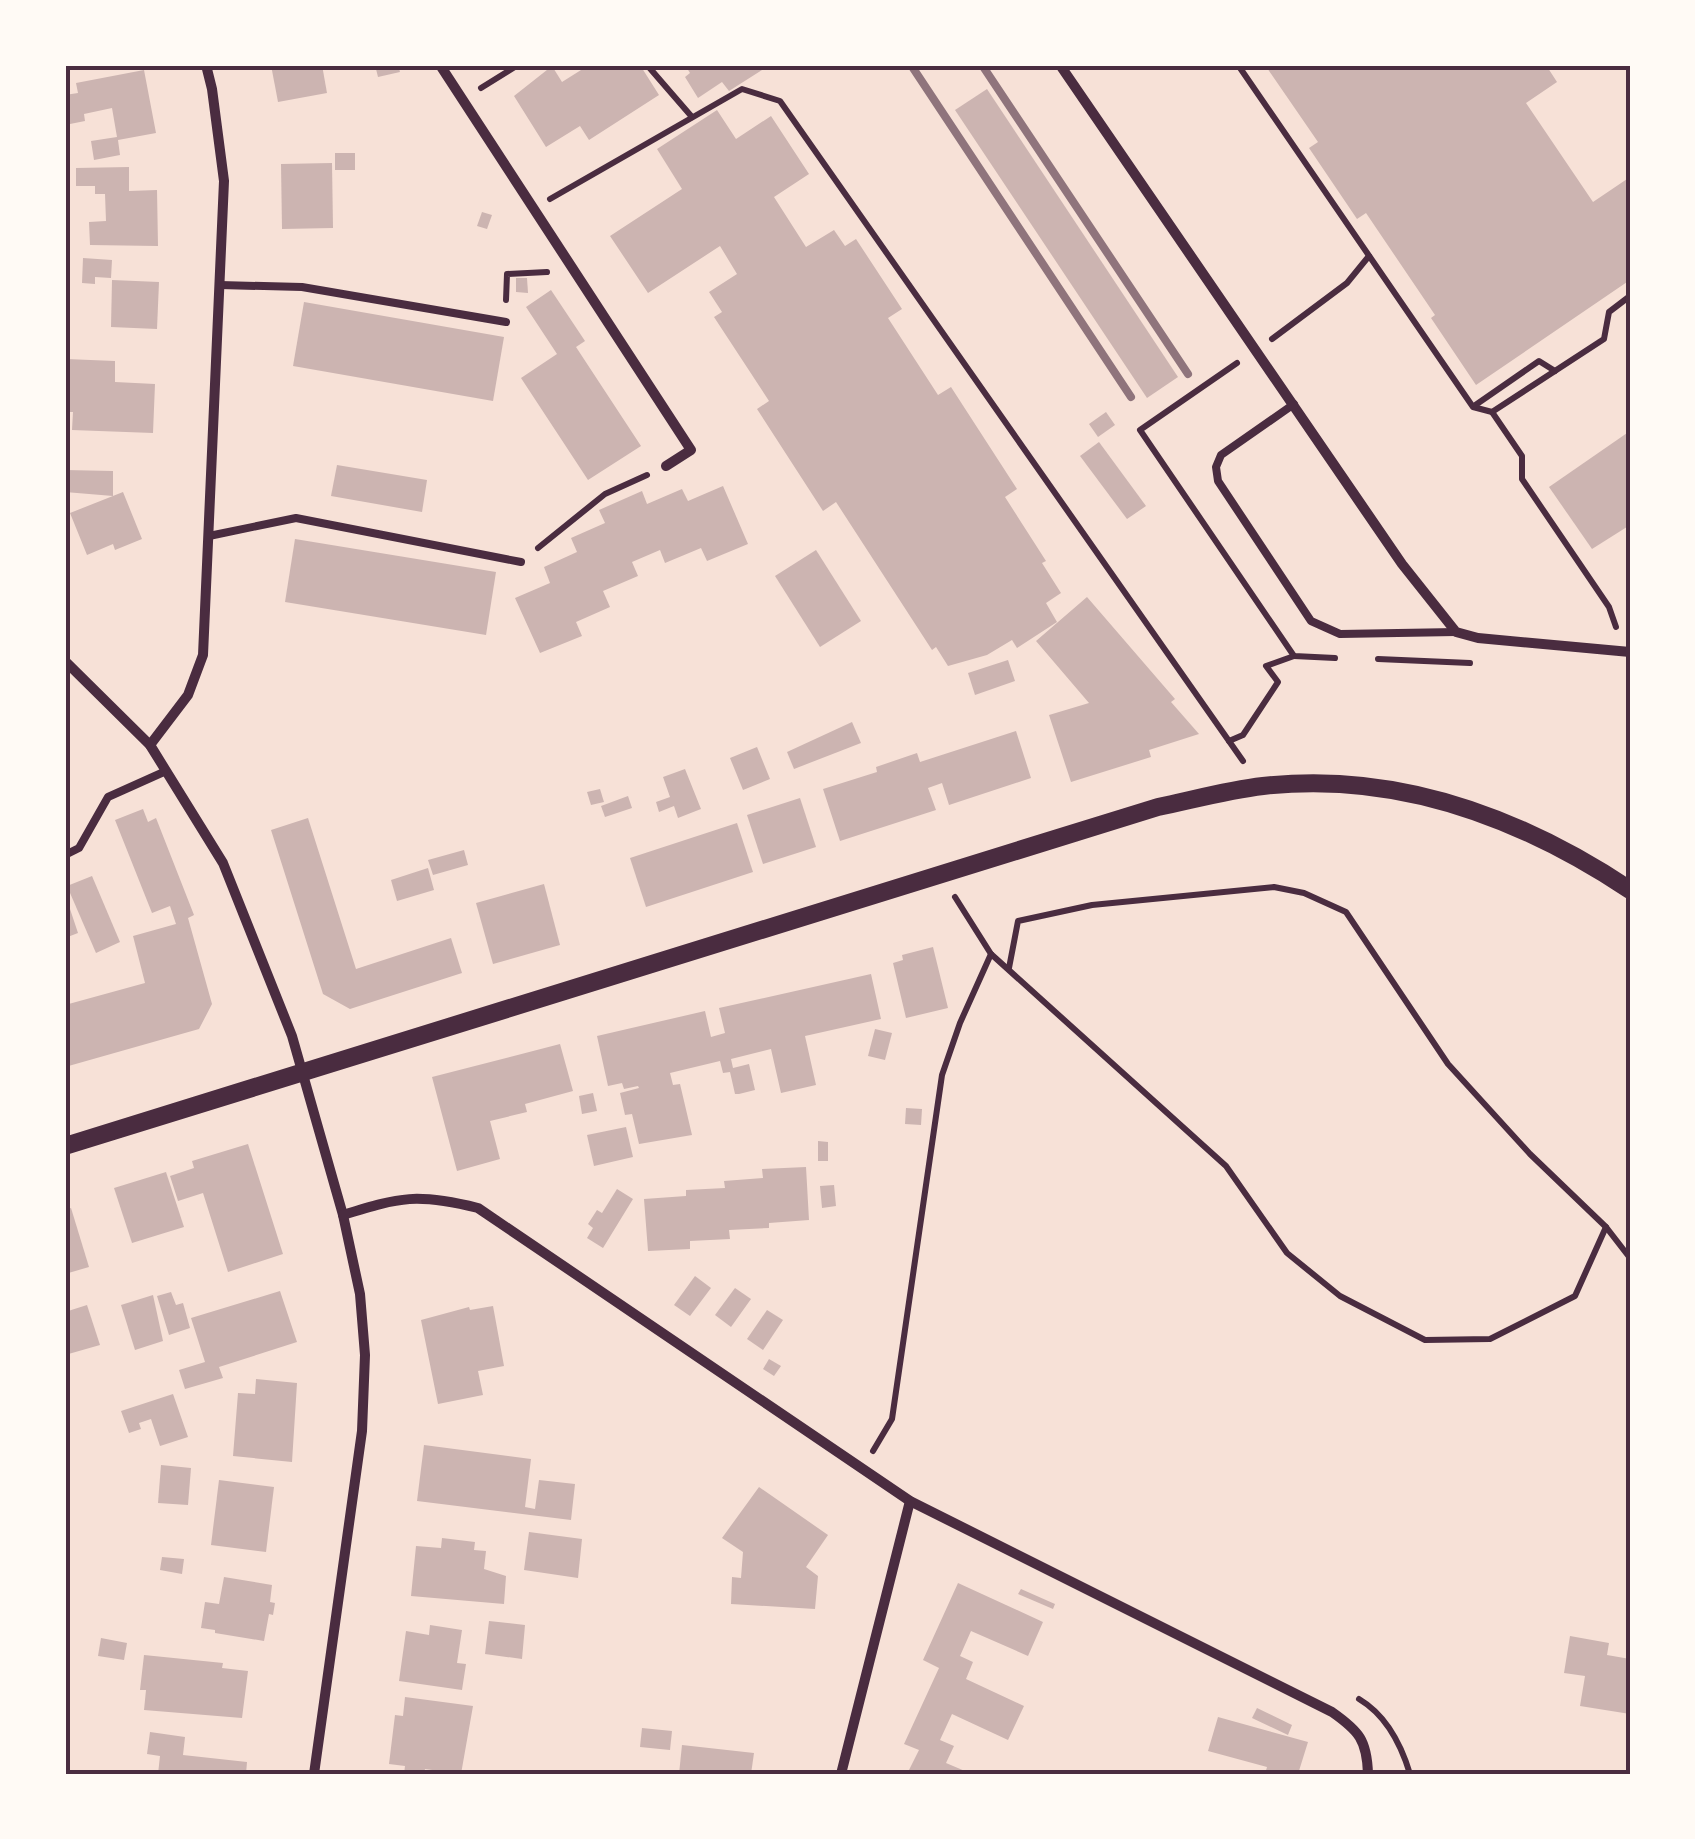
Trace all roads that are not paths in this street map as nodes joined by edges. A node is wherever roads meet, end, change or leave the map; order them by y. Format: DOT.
graph roads {
  1 [pos="206,65"];
  2 [pos="440,65"];
  3 [pos="1060,65"];
  4 [pos="220,285"];
  5 [pos="506,322"];
  6 [pos="1294,404"];
  7 [pos="666,466"];
  8 [pos="209,536"];
  9 [pos="522,562"];
  10 [pos="1456,632"];
  11 [pos="1626,650"];
  12 [pos="65,661"];
  13 [pos="150,744"];
  14 [pos="166,771"];
  15 [pos="65,855"];
  16 [pos="1630,890"];
  17 [pos="304,1072"];
  18 [pos="65,1146"];
  19 [pos="343,1215"];
  20 [pos="910,1501"];
  21 [pos="314,1774"];
  22 [pos="841,1774"];
  23 [pos="1368,1774"];
  1 -- 4 [label="street"];
  2 -- 7 [label="street"];
  3 -- 6 [label="street"];
  4 -- 5 [label="lane"];
  4 -- 8 [label="street"];
  6 -- 10 [label="street"];
  6 -- 10 [label="lane"];
  8 -- 9 [label="lane"];
  8 -- 13 [label="street"];
  10 -- 11 [label="street"];
  12 -- 13 [label="street"];
  13 -- 14 [label="street"];
  14 -- 15 [label="lane"];
  14 -- 17 [label="street"];
  16 -- 17 [label="street"];
  17 -- 18 [label="street"];
  17 -- 19 [label="street"];
  19 -- 20 [label="street"];
  19 -- 21 [label="street"];
  20 -- 22 [label="street"];
  20 -- 23 [label="street"];
}
